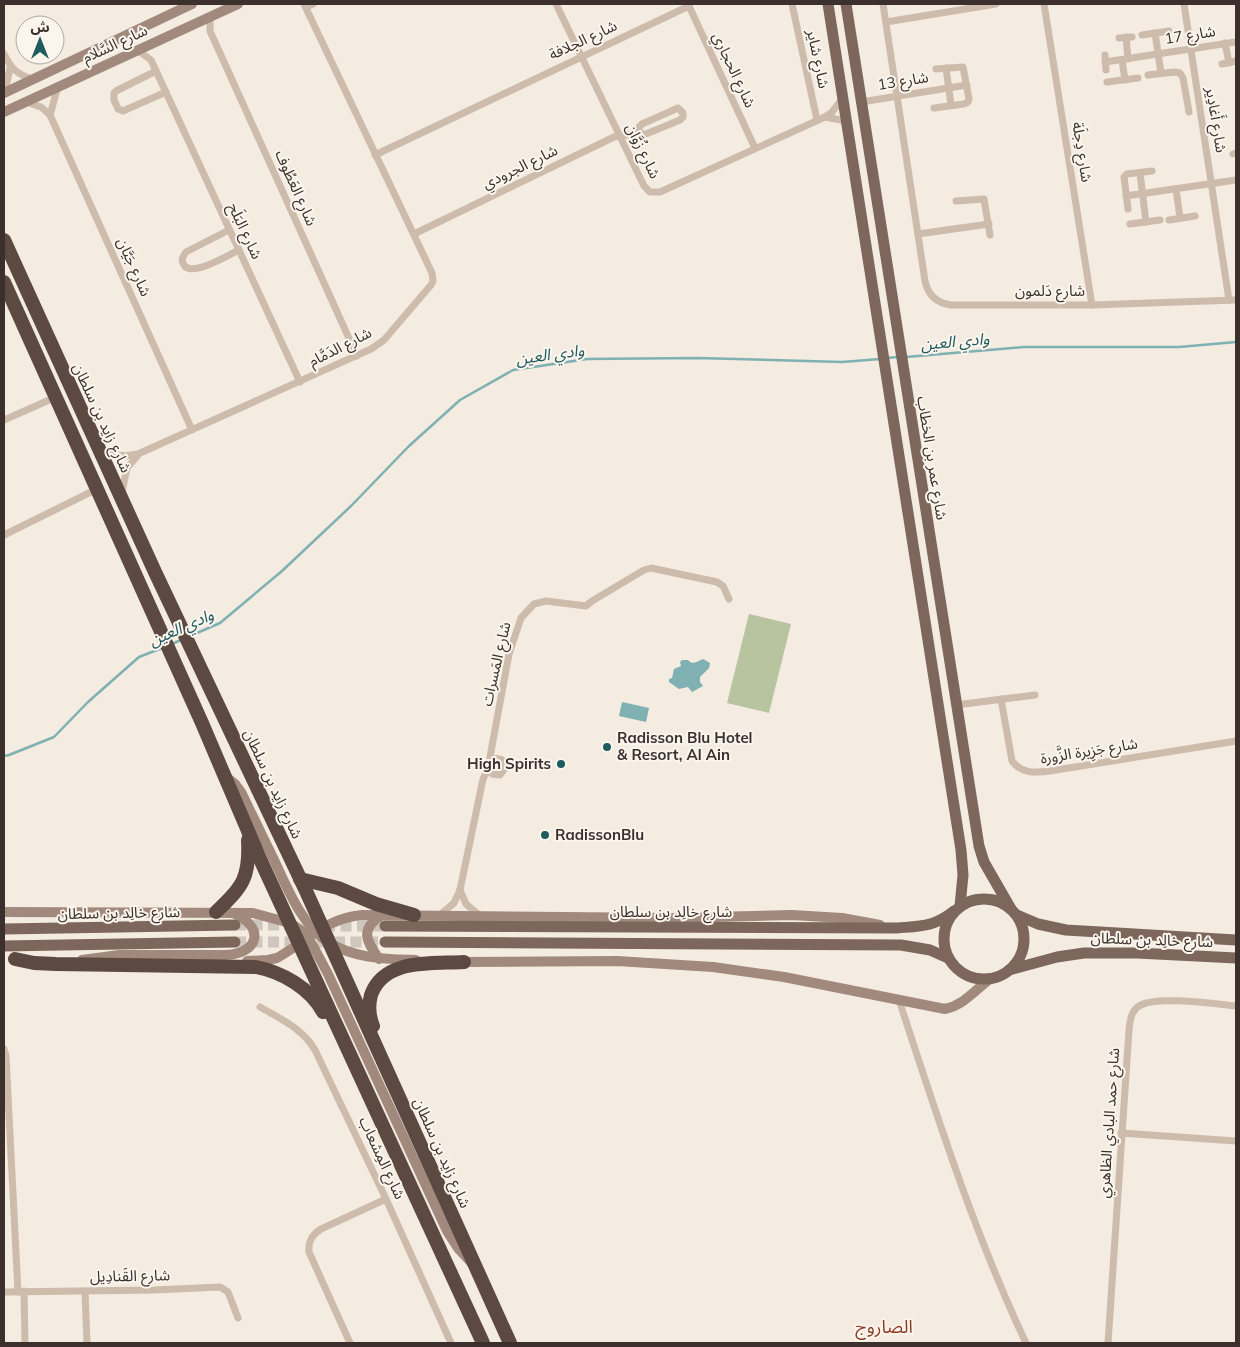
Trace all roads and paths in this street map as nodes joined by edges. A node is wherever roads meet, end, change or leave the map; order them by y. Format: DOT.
graph roads {
  1 [pos="238,4"];
  2 [pos="556,4"];
  3 [pos="792,4"];
  4 [pos="828,4"];
  5 [pos="846,4"];
  6 [pos="883,4"];
  7 [pos="996,4"];
  8 [pos="1044,4"];
  9 [pos="1184,4"];
  10 [pos="187,5"];
  11 [pos="308,5"];
  12 [pos="688,5"];
  13 [pos="210,17"];
  14 [pos="886,22"];
  15 [pos="195,25"];
  16 [pos="210,31"];
  17 [pos="1169,31"];
  18 [pos="1155,33"];
  19 [pos="1142,35"];
  20 [pos="1126,37"];
  21 [pos="156,42"];
  22 [pos="1236,42"];
  23 [pos="1225,43"];
  24 [pos="1192,49"];
  25 [pos="137,50"];
  26 [pos="4,54"];
  27 [pos="1159,54"];
  28 [pos="581,56"];
  29 [pos="1125,59"];
  30 [pos="151,60"];
  31 [pos="1105,62"];
  32 [pos="1229,62"];
  33 [pos="10,68"];
  34 [pos="946,68"];
  35 [pos="936,70"];
  36 [pos="156,72"];
  37 [pos="1161,73"];
  38 [pos="1148,74"];
  39 [pos="1138,78"];
  40 [pos="33,79"];
  41 [pos="1125,80"];
  42 [pos="1107,82"];
  43 [pos="967,85"];
  44 [pos="58,86"];
  45 [pos="949,88"];
  46 [pos="166,92"];
  47 [pos="5,93"];
  48 [pos="897,96"];
  49 [pos="843,99"];
  50 [pos="26,102"];
  51 [pos="861,102"];
  52 [pos="951,106"];
  53 [pos="934,108"];
  54 [pos="4,112"];
  55 [pos="1189,112"];
  56 [pos="50,115"];
  57 [pos="825,117"];
  58 [pos="817,120"];
  59 [pos="846,121"];
  60 [pos="639,131"];
  61 [pos="620,135"];
  62 [pos="755,148"];
  63 [pos="375,155"];
  64 [pos="1152,171"];
  65 [pos="1140,172"];
  66 [pos="1236,180"];
  67 [pos="1212,183"];
  68 [pos="1176,189"];
  69 [pos="1142,194"];
  70 [pos="1126,196"];
  71 [pos="956,201"];
  72 [pos="1128,209"];
  73 [pos="1194,216"];
  74 [pos="1180,218"];
  75 [pos="1160,220"];
  76 [pos="1169,220"];
  77 [pos="1146,222"];
  78 [pos="989,224"];
  79 [pos="1130,224"];
  80 [pos="229,230"];
  81 [pos="414,234"];
  82 [pos="918,234"];
  83 [pos="990,235"];
  84 [pos="4,240"];
  85 [pos="239,250"];
  86 [pos="4,282"];
  87 [pos="1233,300"];
  88 [pos="1092,305"];
  89 [pos="357,356"];
  90 [pos="300,382"];
  91 [pos="56,397"];
  92 [pos="4,420"];
  93 [pos="192,430"];
  94 [pos="99,452"];
  95 [pos="138,454"];
  96 [pos="97,489"];
  97 [pos="122,500"];
  98 [pos="4,535"];
  99 [pos="729,599"];
  100 [pos="1035,695"];
  101 [pos="1001,699"];
  102 [pos="956,705"];
  103 [pos="1236,741"];
  104 [pos="493,743"];
  105 [pos="502,760"];
  106 [pos="488,766"];
  107 [pos="224,775"];
  108 [pos="494,775"];
  109 [pos="481,790"];
  110 [pos="247,830"];
  111 [pos="300,879"];
  112 [pos="460,890"];
  113 [pos="957,908"];
  114 [pos="223,911"];
  115 [pos="4,912"];
  116 [pos="1014,912"];
  117 [pos="441,914"];
  118 [pos="414,915"];
  119 [pos="479,915"];
  120 [pos="384,920"];
  121 [pos="290,923"];
  122 [pos="235,925"];
  123 [pos="897,928"];
  124 [pos="4,929"];
  125 [pos="311,935"];
  126 [pos="1236,940"];
  127 [pos="235,942"];
  128 [pos="385,942"];
  129 [pos="329,943"];
  130 [pos="4,946"];
  131 [pos="948,958"];
  132 [pos="1236,958"];
  133 [pos="379,959"];
  134 [pos="9,960"];
  135 [pos="82,960"];
  136 [pos="464,962"];
  137 [pos="1009,970"];
  138 [pos="990,978"];
  139 [pos="899,1000"];
  140 [pos="1236,1006"];
  141 [pos="260,1007"];
  142 [pos="4,1049"];
  143 [pos="1122,1133"];
  144 [pos="1236,1141"];
  145 [pos="419,1142"];
  146 [pos="392,1146"];
  147 [pos="386,1199"];
  148 [pos="476,1266"];
  149 [pos="85,1291"];
  150 [pos="4,1292"];
  151 [pos="21,1292"];
  152 [pos="238,1318"];
  153 [pos="25,1343"];
  154 [pos="87,1343"];
  155 [pos="350,1343"];
  156 [pos="451,1343"];
  157 [pos="483,1343"];
  158 [pos="510,1343"];
  159 [pos="1026,1343"];
  160 [pos="1108,1343"];
  1 -- 13 [label="main road, شارع السَّلام"];
  2 -- 28 [label="street, شارع زُوَّان"];
  3 -- 58 [label="street, شارع شاير"];
  4 -- 49 [label="main road"];
  5 -- 51 [label="main road, شارع عمر بن الخطاب"];
  6 -- 14 [label="street, شارع دَلمون"];
  7 -- 14 [label="street"];
  8 -- 88 [label="street, شارع دِجلَة"];
  9 -- 24 [label="street, شارع أَغادِير"];
  10 -- 40 [label="main road, شارع السَّلام"];
  11 -- 63 [label="street, شارع الدَمَّام"];
  12 -- 28 [label="street, شارع الجلافة"];
  12 -- 62 [label="street, شارع الحجاري"];
  13 -- 15 [label="main road, شارع السَّلام"];
  13 -- 16 [label="street, شارع العَطُوف"];
  14 -- 48 [label="street, شارع دَلمون"];
  15 -- 16 [label="street"];
  15 -- 21 [label="main road, شارع السَّلام"];
  16 -- 89 [label="street, شارع العَطُوف"];
  17 -- 18 [label="street, شارع 17"];
  18 -- 19 [label="street, شارع 17"];
  18 -- 27 [label="street, شارع 17"];
  20 -- 29 [label="street"];
  21 -- 25 [label="main road, شارع السَّلام"];
  21 -- 30 [label="street"];
  22 -- 23 [label="street, شارع 17"];
  23 -- 24 [label="street, شارع 17"];
  23 -- 32 [label="street, شارع 17"];
  24 -- 27 [label="street, شارع 17"];
  24 -- 67 [label="street, شارع أَغادِير"];
  25 -- 30 [label="street"];
  25 -- 44 [label="main road, شارع السَّلام"];
  26 -- 33 [label="street"];
  27 -- 29 [label="street, شارع 17"];
  27 -- 37 [label="street, شارع 17"];
  28 -- 61 [label="street, شارع زُوَّان"];
  28 -- 63 [label="street, شارع الجلافة"];
  29 -- 31 [label="street, شارع 17"];
  29 -- 41 [label="street"];
  30 -- 36 [label="street, شارع البَلَح"];
  33 -- 40 [label="street"];
  33 -- 47 [label="street"];
  34 -- 35 [label="street, شارع 13"];
  34 -- 43 [label="street, شارع 13"];
  34 -- 45 [label="street, شارع 13"];
  36 -- 46 [label="street, شارع البَلَح"];
  36 -- 46 [label="street"];
  37 -- 38 [label="street"];
  37 -- 55 [label="street"];
  39 -- 41 [label="street"];
  40 -- 47 [label="main road, شارع السَّلام"];
  41 -- 42 [label="street"];
  43 -- 45 [label="street, شارع 13"];
  43 -- 52 [label="street, شارع 13"];
  44 -- 50 [label="main road, شارع السَّلام"];
  44 -- 56 [label="street"];
  45 -- 48 [label="street, شارع 13"];
  45 -- 52 [label="street, شارع 13"];
  46 -- 80 [label="street, شارع البَلَح"];
  48 -- 51 [label="street, شارع 13"];
  48 -- 82 [label="street, شارع دَلمون"];
  49 -- 57 [label="street, شارع زُوَّان"];
  49 -- 59 [label="main road"];
  50 -- 54 [label="main road, شارع السَّلام"];
  50 -- 56 [label="street"];
  51 -- 102 [label="main road, شارع عمر بن الخطاب"];
  52 -- 53 [label="street, شارع 13"];
  56 -- 93 [label="street, شارع جَيَّان"];
  57 -- 58 [label="street, شارع زُوَّان"];
  57 -- 59 [label="street"];
  58 -- 62 [label="street, شارع زُوَّان"];
  59 -- 113 [label="main road"];
  60 -- 60 [label="street, شارع الجرودي"];
  60 -- 61 [label="street, شارع الجرودي"];
  61 -- 62 [label="street, شارع زُوَّان"];
  61 -- 81 [label="street, شارع الجرودي"];
  63 -- 81 [label="street, شارع الدَمَّام"];
  64 -- 65 [label="street"];
  65 -- 69 [label="street"];
  65 -- 70 [label="street"];
  66 -- 67 [label="street"];
  67 -- 68 [label="street"];
  67 -- 87 [label="street, شارع أَغادِير"];
  68 -- 69 [label="street"];
  68 -- 74 [label="street"];
  69 -- 70 [label="street"];
  69 -- 77 [label="street"];
  70 -- 72 [label="street"];
  71 -- 78 [label="street"];
  73 -- 74 [label="street"];
  74 -- 76 [label="street"];
  75 -- 77 [label="street"];
  77 -- 79 [label="street"];
  78 -- 82 [label="street"];
  78 -- 83 [label="street"];
  80 -- 85 [label="street, شارع البَلَح"];
  80 -- 85 [label="street"];
  81 -- 89 [label="street, شارع الدَمَّام"];
  82 -- 88 [label="street, شارع دَلمون"];
  84 -- 94 [label="highway, شارع زايد بن سلطان"];
  85 -- 90 [label="street, شارع البَلَح"];
  86 -- 91 [label="highway, شارع زايد بن سلطان"];
  87 -- 88 [label="street, شارع دَلمون"];
  89 -- 90 [label="street, شارع الدَمَّام"];
  90 -- 93 [label="street, شارع الدَمَّام"];
  91 -- 92 [label="street"];
  91 -- 96 [label="highway, شارع زايد بن سلطان"];
  93 -- 95 [label="street, شارع الدَمَّام"];
  94 -- 95 [label="street, شارع الدَمَّام"];
  94 -- 97 [label="highway, شارع زايد بن سلطان"];
  95 -- 97 [label="street"];
  96 -- 98 [label="street"];
  96 -- 107 [label="highway, شارع زايد بن سلطان"];
  97 -- 111 [label="highway, شارع زايد بن سلطان"];
  99 -- 104 [label="street, شارع المَسرات"];
  100 -- 101 [label="street"];
  101 -- 102 [label="street"];
  101 -- 103 [label="street, شارع جَزِيرة الزَّورة"];
  102 -- 116 [label="main road, شارع عمر بن الخطاب"];
  104 -- 105 [label="street"];
  104 -- 106 [label="street, شارع المَسرات"];
  105 -- 106 [label="street"];
  105 -- 108 [label="street"];
  106 -- 108 [label="street"];
  106 -- 109 [label="street, شارع المَسرات"];
  107 -- 110 [label="highway, شارع زايد بن سلطان"];
  107 -- 125 [label="main road"];
  108 -- 109 [label="street, شارع المَسرات"];
  109 -- 112 [label="street, شارع المَسرات"];
  110 -- 114 [label="highway"];
  110 -- 121 [label="highway, شارع زايد بن سلطان"];
  111 -- 118 [label="highway"];
  111 -- 125 [label="highway, شارع زايد بن سلطان"];
  112 -- 117 [label="street, شارع المَسرات"];
  112 -- 119 [label="street"];
  113 -- 116 [label="main road"];
  113 -- 123 [label="main road, شارع خالِد بن سلطان"];
  113 -- 131 [label="main road"];
  114 -- 115 [label="main road"];
  114 -- 121 [label="main road"];
  114 -- 135 [label="main road"];
  116 -- 126 [label="main road, شارع خالِد بن سلطان"];
  116 -- 137 [label="main road"];
  117 -- 118 [label="main road"];
  117 -- 119 [label="main road"];
  118 -- 120 [label="main road"];
  119 -- 123 [label="main road"];
  120 -- 123 [label="main road, شارع خالِد بن سلطان"];
  120 -- 125 [label="main road"];
  120 -- 133 [label="main road"];
  121 -- 125 [label="highway, شارع زايد بن سلطان"];
  122 -- 124 [label="main road, شارع خالِد بن سلطان"];
  125 -- 129 [label="highway, شارع زايد بن سلطان"];
  125 -- 135 [label="main road"];
  125 -- 146 [label="highway, شارع زايد بن سلطان"];
  125 -- 148 [label="main road"];
  127 -- 130 [label="main road, شارع خالِد بن سلطان"];
  128 -- 131 [label="main road, شارع خالِد بن سلطان"];
  129 -- 133 [label="main road"];
  129 -- 145 [label="highway, شارع زايد بن سلطان"];
  131 -- 138 [label="main road"];
  132 -- 137 [label="main road, شارع خالِد بن سلطان"];
  133 -- 136 [label="main road"];
  134 -- 135 [label="main road"];
  134 -- 146 [label="highway"];
  136 -- 139 [label="main road"];
  136 -- 145 [label="highway"];
  137 -- 138 [label="main road"];
  138 -- 139 [label="main road"];
  139 -- 159 [label="street"];
  140 -- 143 [label="street, شارع حمد البادي الظاهري"];
  141 -- 147 [label="street, شارع المِشعاب"];
  142 -- 151 [label="street"];
  143 -- 144 [label="street"];
  143 -- 160 [label="street, شارع حمد البادي الظاهري"];
  145 -- 148 [label="highway, شارع زايد بن سلطان"];
  146 -- 157 [label="highway, شارع زايد بن سلطان"];
  147 -- 155 [label="street"];
  147 -- 156 [label="street, شارع المِشعاب"];
  148 -- 158 [label="highway, شارع زايد بن سلطان"];
  149 -- 151 [label="street, شارع القَنادِيل"];
  149 -- 152 [label="street, شارع القَنادِيل"];
  149 -- 154 [label="street"];
  150 -- 151 [label="street, شارع القَنادِيل"];
  151 -- 153 [label="street"];
}
